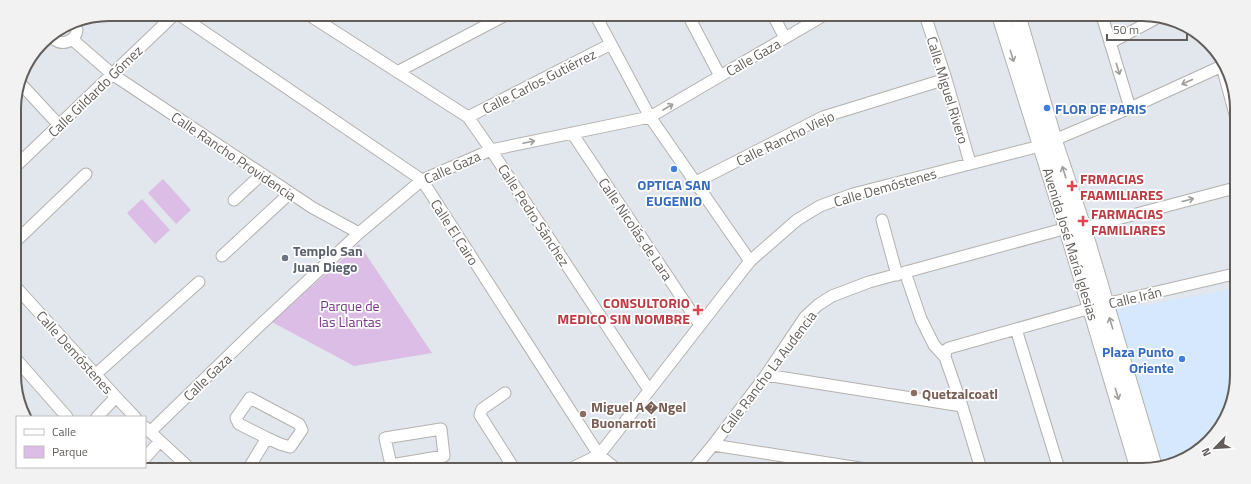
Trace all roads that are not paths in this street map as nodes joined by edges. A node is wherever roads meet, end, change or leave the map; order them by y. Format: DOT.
graph roads {
  1 [pos="168,21"];
  2 [pos="188,21"];
  3 [pos="321,21"];
  4 [pos="494,21"];
  5 [pos="599,21"];
  6 [pos="691,21"];
  7 [pos="776,21"];
  8 [pos="814,21"];
  9 [pos="927,21"];
  10 [pos="1002,21"];
  11 [pos="1019,21"];
  12 [pos="1104,21"];
  13 [pos="1150,22"];
  14 [pos="76,28"];
  15 [pos="785,38"];
  16 [pos="55,40"];
  17 [pos="73,40"];
  18 [pos="1110,43"];
  19 [pos="611,44"];
  20 [pos="1219,67"];
  21 [pos="397,72"];
  22 [pos="112,74"];
  23 [pos="720,76"];
  24 [pos="946,79"];
  25 [pos="24,88"];
  26 [pos="1130,108"];
  27 [pos="468,117"];
  28 [pos="650,117"];
  29 [pos="59,125"];
  30 [pos="572,133"];
  31 [pos="1047,143"];
  32 [pos="491,150"];
  33 [pos="21,161"];
  34 [pos="970,163"];
  35 [pos="86,174"];
  36 [pos="262,174"];
  37 [pos="422,180"];
  38 [pos="696,182"];
  39 [pos="1230,189"];
  40 [pos="290,193"];
  41 [pos="234,200"];
  42 [pos="882,220"];
  43 [pos="1067,228"];
  44 [pos="1083,228"];
  45 [pos="359,232"];
  46 [pos="21,236"];
  47 [pos="222,256"];
  48 [pos="750,261"];
  49 [pos="901,273"];
  50 [pos="1230,275"];
  51 [pos="199,282"];
  52 [pos="21,293"];
  53 [pos="1098,306"];
  54 [pos="700,325"];
  55 [pos="1016,329"];
  56 [pos="945,354"];
  57 [pos="21,366"];
  58 [pos="96,374"];
  59 [pos="766,375"];
  60 [pos="649,390"];
  61 [pos="505,393"];
  62 [pos="116,397"];
  63 [pos="962,406"];
  64 [pos="66,416"];
  65 [pos="97,416"];
  66 [pos="135,416"];
  67 [pos="148,429"];
  68 [pos="267,438"];
  69 [pos="160,441"];
  70 [pos="713,445"];
  71 [pos="599,454"];
  72 [pos="146,457"];
  73 [pos="1152,462"];
  74 [pos="184,463"];
  75 [pos="252,463"];
  76 [pos="391,463"];
  77 [pos="416,463"];
  78 [pos="510,463"];
  79 [pos="582,463"];
  80 [pos="609,463"];
  81 [pos="698,463"];
  82 [pos="833,463"];
  83 [pos="979,463"];
  84 [pos="1057,463"];
  85 [pos="1137,463"];
  1 -- 22 [label="street, Calle Gildardo Gómez"];
  2 -- 37 [label="street, Calle El Cairo"];
  3 -- 21 [label="street, Calle Pedro Sánchez"];
  4 -- 21 [label="street"];
  5 -- 19 [label="street"];
  6 -- 23 [label="street"];
  7 -- 15 [label="street"];
  8 -- 15 [label="street, Calle Gaza"];
  9 -- 24 [label="street, Calle Miguel Rivero"];
  10 -- 31 [label="main road, Avenida José María Iglesias, one-way"];
  11 -- 31 [label="main road, Avenida José María Iglesias"];
  12 -- 18 [label="street"];
  13 -- 18 [label="street"];
  14 -- 17 [label="street"];
  15 -- 23 [label="street, Calle Gaza"];
  16 -- 17 [label="street"];
  17 -- 22 [label="street, Calle Rancho Providencia"];
  18 -- 26 [label="street, one-way"];
  19 -- 27 [label="street, Calle Carlos Gutiérrez"];
  19 -- 28 [label="street"];
  20 -- 26 [label="street, Calle Demóstenes, one-way"];
  21 -- 27 [label="street, Calle Pedro Sánchez"];
  22 -- 29 [label="street, Calle Gildardo Gómez"];
  22 -- 36 [label="street, Calle Rancho Providencia"];
  28 -- 23 [label="street, Calle Gaza, one-way"];
  24 -- 34 [label="street, Calle Miguel Rivero"];
  24 -- 38 [label="street, Calle Rancho Viejo"];
  25 -- 29 [label="street"];
  26 -- 31 [label="street, Calle Demóstenes"];
  27 -- 32 [label="street, Calle Pedro Sánchez"];
  28 -- 30 [label="street, Calle Gaza"];
  28 -- 38 [label="street"];
  29 -- 33 [label="street, Calle Gildardo Gómez"];
  32 -- 30 [label="street, Calle Gaza, one-way"];
  30 -- 54 [label="street, Calle Nicolás de Lara"];
  31 -- 34 [label="street, Calle Demóstenes"];
  31 -- 43 [label="main road, Avenida José María Iglesias"];
  44 -- 31 [label="main road, Avenida José María Iglesias, one-way"];
  32 -- 37 [label="street, Calle Gaza"];
  32 -- 60 [label="street, Calle Pedro Sánchez"];
  34 -- 48 [label="street, Calle Demóstenes"];
  35 -- 46 [label="street"];
  36 -- 40 [label="street, Calle Rancho Providencia"];
  36 -- 41 [label="street"];
  37 -- 45 [label="street, Calle Gaza"];
  37 -- 71 [label="street, Calle El Cairo"];
  38 -- 48 [label="street"];
  44 -- 39 [label="street, one-way"];
  40 -- 45 [label="street, Calle Rancho Providencia"];
  40 -- 47 [label="street"];
  42 -- 49 [label="street"];
  43 -- 49 [label="street, Calle Rancho La Audencia"];
  43 -- 53 [label="main road, Avenida José María Iglesias"];
  44 -- 53 [label="main road, Avenida José María Iglesias"];
  45 -- 67 [label="street, Calle Gaza"];
  48 -- 54 [label="street, Calle Demóstenes"];
  49 -- 56 [label="street"];
  49 -- 59 [label="street, Calle Rancho La Audencia"];
  50 -- 53 [label="street, Calle Irán"];
  51 -- 58 [label="street"];
  52 -- 58 [label="street, Calle Demóstenes"];
  53 -- 55 [label="street, Calle Irán"];
  73 -- 53 [label="main road, Avenida José María Iglesias, one-way"];
  53 -- 85 [label="main road, Avenida José María Iglesias, one-way"];
  54 -- 60 [label="street, Calle Demóstenes"];
  55 -- 56 [label="street, Calle Irán"];
  55 -- 84 [label="street"];
  56 -- 63 [label="street"];
  57 -- 64 [label="street"];
  58 -- 62 [label="street, Calle Demóstenes"];
  59 -- 63 [label="street"];
  59 -- 70 [label="street, Calle Rancho La Audencia"];
  60 -- 71 [label="street, Calle Demóstenes"];
  61 -- 78 [label="street"];
  62 -- 65 [label="street"];
  62 -- 66 [label="street, Calle Demóstenes"];
  63 -- 83 [label="street"];
  67 -- 69 [label="street"];
  68 -- 68 [label="street"];
  68 -- 75 [label="street"];
  69 -- 72 [label="street"];
  69 -- 74 [label="street"];
  70 -- 81 [label="street, Calle Rancho La Audencia"];
  70 -- 82 [label="street"];
  71 -- 79 [label="street, Calle Demóstenes"];
  71 -- 80 [label="street, Calle El Cairo"];
  76 -- 77 [label="street"];
}
